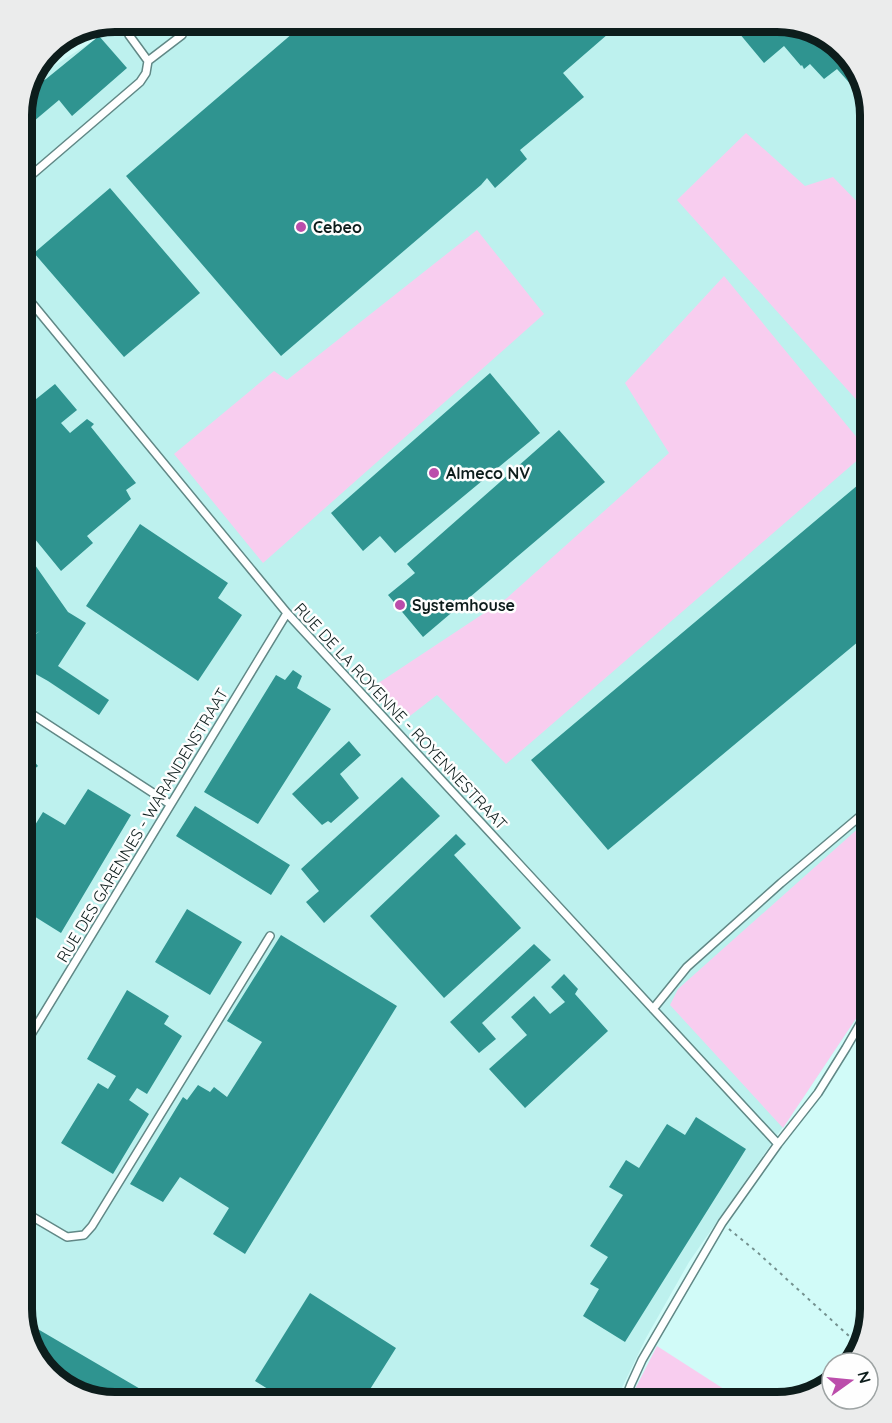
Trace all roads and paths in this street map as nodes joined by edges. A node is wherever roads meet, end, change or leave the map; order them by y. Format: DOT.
graph roads {
  1 [pos="129,35"];
  2 [pos="182,35"];
  3 [pos="148,61"];
  4 [pos="32,175"];
  5 [pos="32,303"];
  6 [pos="287,613"];
  7 [pos="32,714"];
  8 [pos="170,804"];
  9 [pos="860,816"];
  10 [pos="270,936"];
  11 [pos="653,1009"];
  12 [pos="860,1024"];
  13 [pos="32,1033"];
  14 [pos="778,1144"];
  15 [pos="32,1216"];
  16 [pos="722,1223"];
  17 [pos="854,1340"];
  18 [pos="628,1392"];
  1 -- 3 [label="lane"];
  2 -- 3 [label="lane"];
  3 -- 4 [label="lane"];
  5 -- 6 [label="lane, RUE DE LA ROYENNE - ROYENNESTRAAT"];
  6 -- 8 [label="lane, RUE DES GARENNES - WARANDENSTRAAT"];
  6 -- 11 [label="lane, RUE DE LA ROYENNE - ROYENNESTRAAT"];
  7 -- 8 [label="lane"];
  8 -- 13 [label="lane, RUE DES GARENNES - WARANDENSTRAAT"];
  9 -- 11 [label="lane"];
  10 -- 15 [label="lane"];
  11 -- 14 [label="lane, RUE DE LA ROYENNE - ROYENNESTRAAT"];
  12 -- 14 [label="lane"];
  14 -- 16 [label="lane"];
  16 -- 17 [label="path"];
  16 -- 18 [label="lane"];
}
